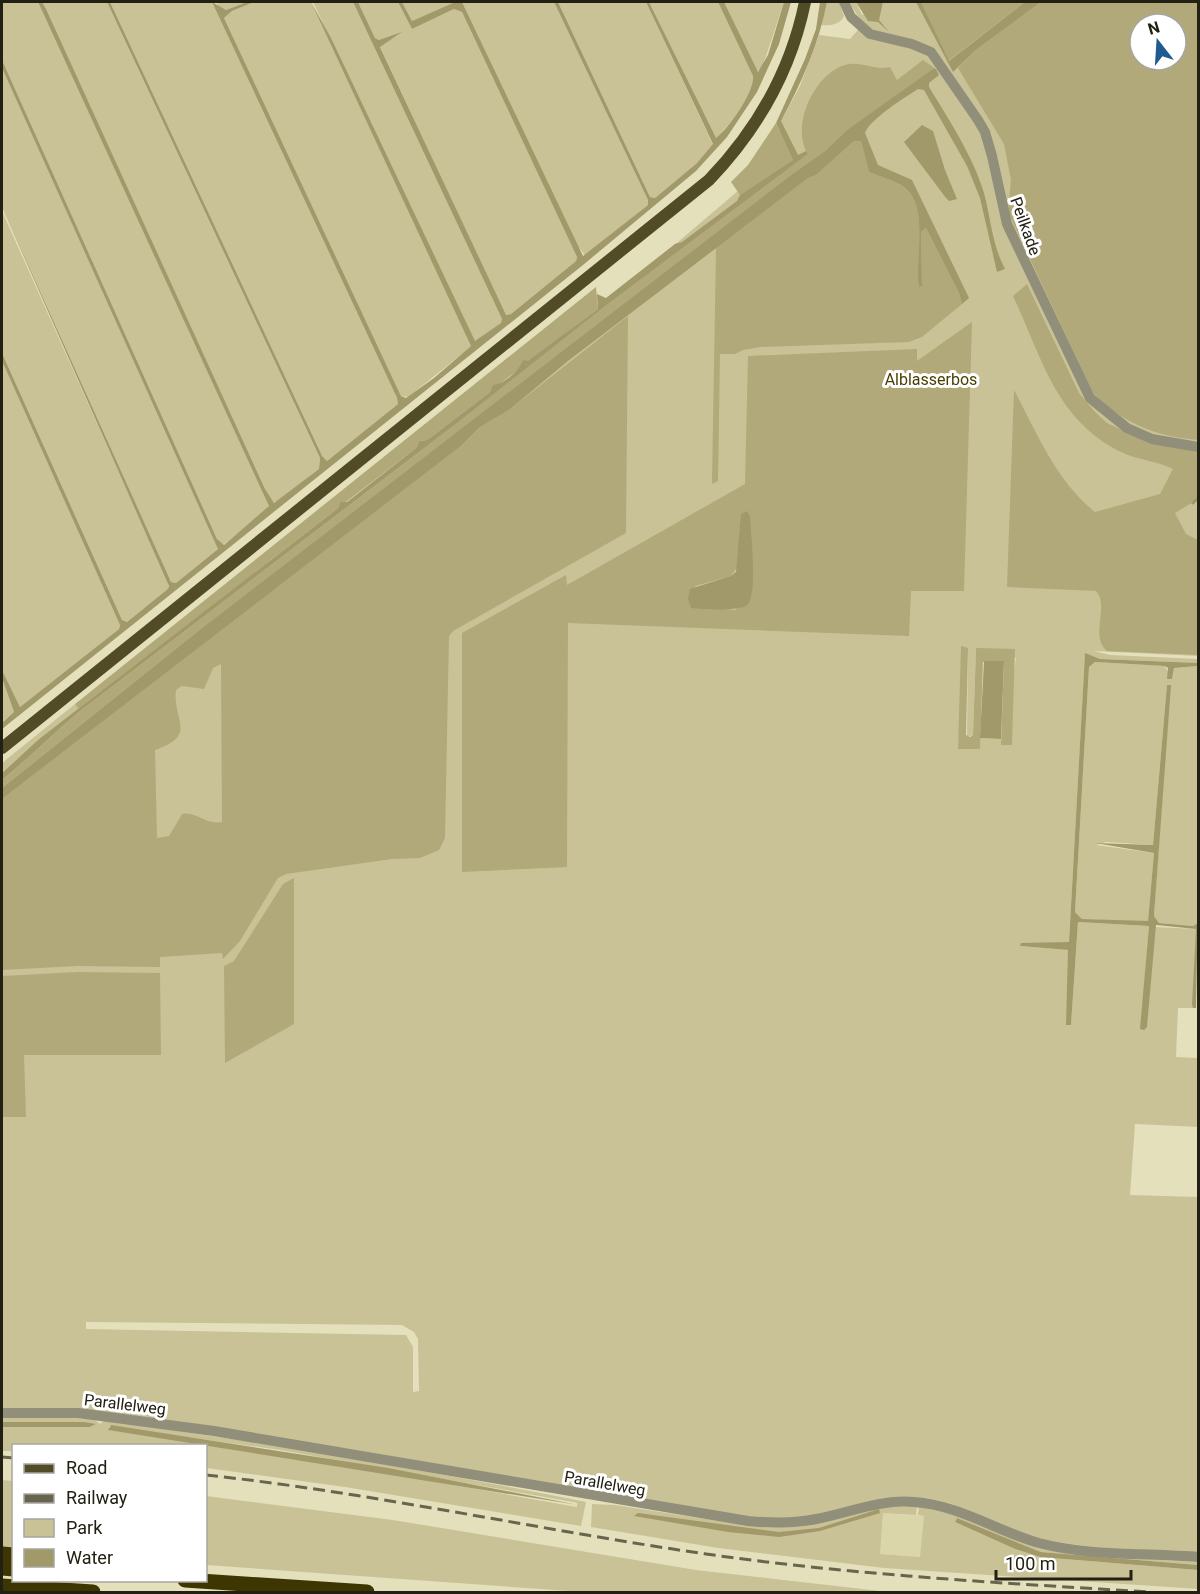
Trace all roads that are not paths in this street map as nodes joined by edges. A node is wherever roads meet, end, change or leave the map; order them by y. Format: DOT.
graph roads {
  1 [pos="805,2"];
  2 [pos="844,2"];
  3 [pos="1198,447"];
  4 [pos="2,748"];
  5 [pos="2,1413"];
  6 [pos="1198,1557"];
  7 [pos="207,1577"];
  8 [pos="201,1582"];
  9 [pos="248,1585"];
  10 [pos="2,1586"];
  11 [pos="93,1593"];
  12 [pos="367,1593"];
  1 -- 4 [label="main road"];
  2 -- 3 [label="street, Peilkade"];
  5 -- 6 [label="street, Parallelweg"];
  7 -- 9 [label="highway"];
  8 -- 9 [label="highway"];
  9 -- 12 [label="highway"];
  10 -- 11 [label="highway"];
}
